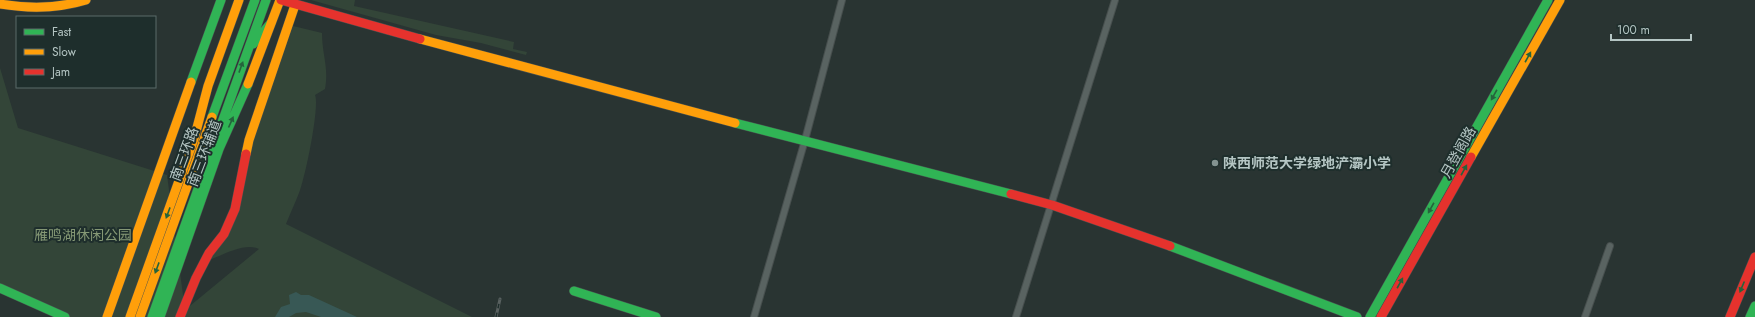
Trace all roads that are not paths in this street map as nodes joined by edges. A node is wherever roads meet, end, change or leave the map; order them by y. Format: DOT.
graph roads {
  1 [pos="86,0"];
  2 [pos="221,0"];
  3 [pos="239,0"];
  4 [pos="256,0"];
  5 [pos="266,0"];
  6 [pos="280,0"];
  7 [pos="842,0"];
  8 [pos="1115,0"];
  9 [pos="1548,0"];
  10 [pos="1560,0"];
  11 [pos="0,4"];
  12 [pos="295,6"];
  13 [pos="271,23"];
  14 [pos="248,48"];
  15 [pos="805,140"];
  16 [pos="185,178"];
  17 [pos="203,184"];
  18 [pos="1052,205"];
  19 [pos="1610,246"];
  20 [pos="1755,258"];
  21 [pos="0,288"];
  22 [pos="574,291"];
  23 [pos="1755,306"];
  24 [pos="65,317"];
  25 [pos="107,317"];
  26 [pos="130,317"];
  27 [pos="140,317"];
  28 [pos="152,317"];
  29 [pos="160,317"];
  30 [pos="180,317"];
  31 [pos="656,317"];
  32 [pos="754,317"];
  33 [pos="1016,317"];
  34 [pos="1357,317"];
  35 [pos="1370,317"];
  36 [pos="1381,317"];
  37 [pos="1585,317"];
  38 [pos="1730,317"];
  39 [pos="1750,317"];
  1 -- 11 [label="main road"];
  2 -- 25 [label="main road"];
  3 -- 16 [label="main road, 南三环辅道"];
  4 -- 16 [label="main road, 南三环路"];
  5 -- 14 [label="main road, 南三环路"];
  6 -- 12 [label="main road"];
  6 -- 13 [label="main road, 南三环辅道"];
  7 -- 15 [label="street"];
  8 -- 18 [label="street"];
  9 -- 35 [label="main road, 月登阁路, one-way"];
  36 -- 10 [label="main road, 月登阁路, one-way"];
  12 -- 15 [label="main road"];
  12 -- 30 [label="main road"];
  13 -- 14 [label="main road"];
  17 -- 13 [label="main road, 南三环辅道, one-way"];
  17 -- 14 [label="main road, 南三环路, one-way"];
  15 -- 18 [label="main road"];
  15 -- 32 [label="street"];
  16 -- 26 [label="main road, 南三环辅道, one-way"];
  16 -- 27 [label="main road, 南三环路, one-way"];
  17 -- 28 [label="main road, 南三环路"];
  17 -- 29 [label="main road, 南三环辅道"];
  18 -- 33 [label="street"];
  18 -- 34 [label="main road"];
  19 -- 37 [label="street"];
  20 -- 38 [label="main road, one-way"];
  21 -- 24 [label="main road"];
  22 -- 31 [label="main road"];
  23 -- 39 [label="main road"];
}
